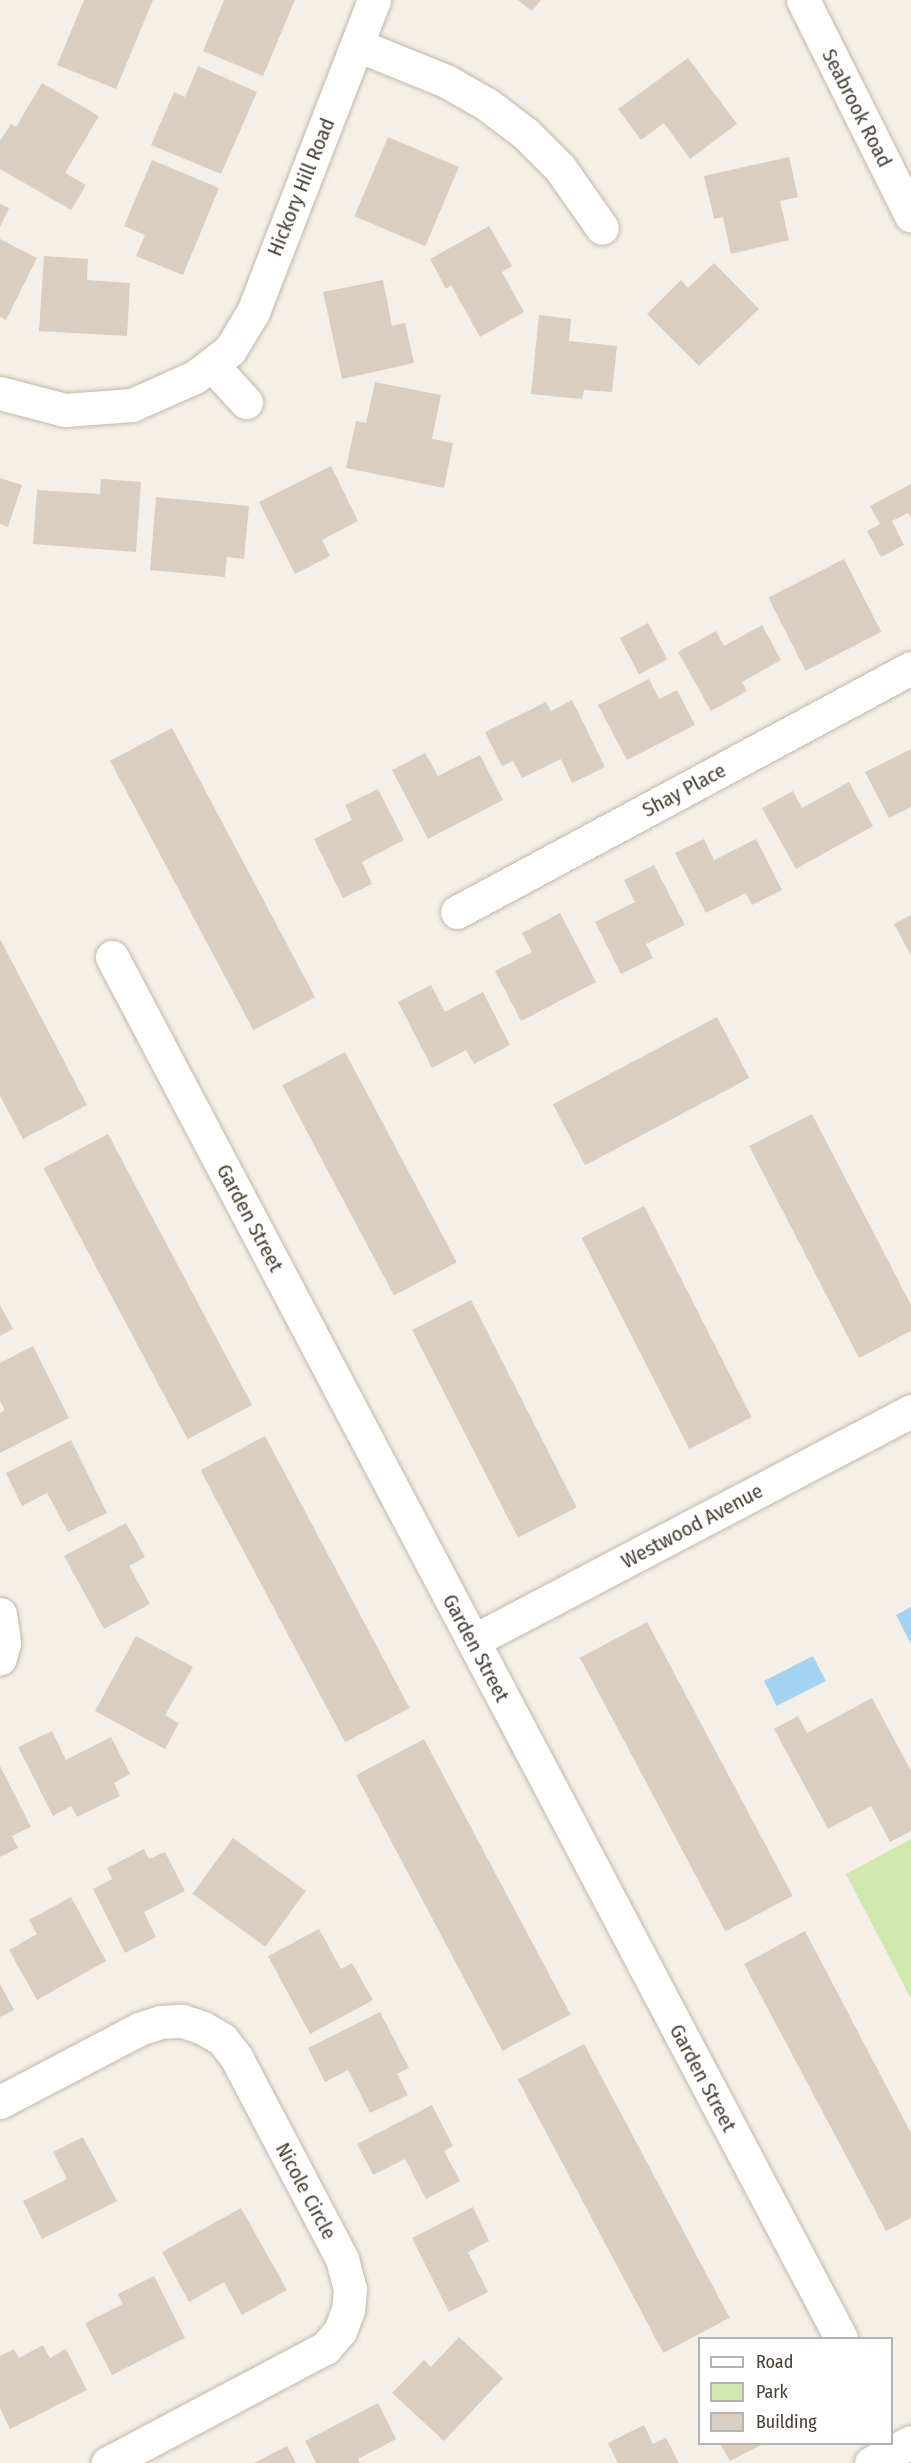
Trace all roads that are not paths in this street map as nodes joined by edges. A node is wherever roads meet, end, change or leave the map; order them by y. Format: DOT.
graph roads {
  1 [pos="374,0"];
  2 [pos="803,0"];
  3 [pos="357,45"];
  4 [pos="911,216"];
  5 [pos="602,228"];
  6 [pos="213,366"];
  7 [pos="0,393"];
  8 [pos="246,402"];
  9 [pos="911,668"];
  10 [pos="457,912"];
  11 [pos="112,957"];
  12 [pos="911,1411"];
  13 [pos="0,1614"];
  14 [pos="473,1641"];
  15 [pos="0,1658"];
  16 [pos="0,2102"];
  17 [pos="840,2337"];
  18 [pos="108,2463"];
  1 -- 3 [label="street, Hickory Hill Road"];
  2 -- 4 [label="street, Seabrook Road"];
  3 -- 5 [label="street"];
  3 -- 6 [label="street, Hickory Hill Road"];
  6 -- 7 [label="street, Hickory Hill Road"];
  6 -- 8 [label="street"];
  9 -- 10 [label="street, Shay Place"];
  11 -- 14 [label="street, Garden Street"];
  12 -- 14 [label="street, Westwood Avenue"];
  13 -- 15 [label="street"];
  14 -- 17 [label="street, Garden Street"];
  16 -- 18 [label="street, Nicole Circle"];
}
